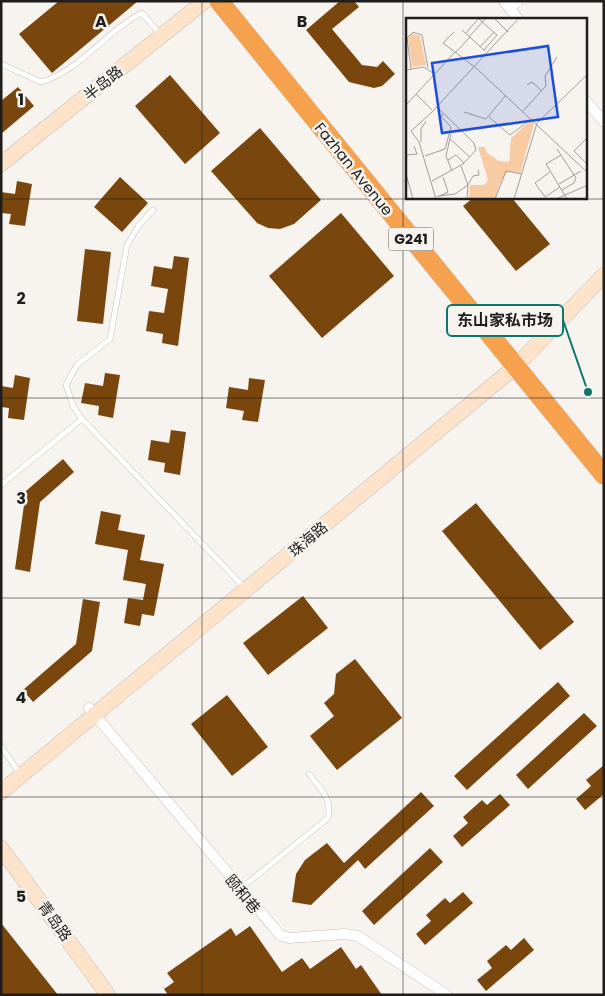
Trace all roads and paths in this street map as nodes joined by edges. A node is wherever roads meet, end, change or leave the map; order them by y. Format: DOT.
graph roads {
  1 [pos="206,1"];
  2 [pos="219,1"];
  3 [pos="234,1"];
  4 [pos="510,3"];
  5 [pos="518,18"];
  6 [pos="162,36"];
  7 [pos="1,64"];
  8 [pos="588,103"];
  9 [pos="604,122"];
  10 [pos="1,164"];
  11 [pos="153,210"];
  12 [pos="604,267"];
  13 [pos="604,275"];
  14 [pos="518,360"];
  15 [pos="82,419"];
  16 [pos="604,456"];
  17 [pos="604,475"];
  18 [pos="1,485"];
  19 [pos="244,588"];
  20 [pos="92,712"];
  21 [pos="1,746"];
  22 [pos="18,771"];
  23 [pos="309,774"];
  24 [pos="1,779"];
  25 [pos="1,792"];
  26 [pos="1,848"];
  27 [pos="240,890"];
  28 [pos="108,995"];
  29 [pos="448,995"];
  1 -- 6 [label="main road, 半岛路"];
  2 -- 14 [label="highway, Fazhan Avenue / G241"];
  3 -- 14 [label="highway, Fazhan Avenue / G241"];
  4 -- 5 [label="street"];
  6 -- 7 [label="lane"];
  6 -- 10 [label="main road, 半岛路"];
  8 -- 9 [label="street"];
  11 -- 15 [label="lane"];
  12 -- 14 [label="main road, 珠海路"];
  13 -- 14 [label="main road, 珠海路"];
  14 -- 16 [label="highway, Fazhan Avenue / G241"];
  14 -- 17 [label="highway, Fazhan Avenue / G241"];
  14 -- 19 [label="main road, 珠海路"];
  15 -- 18 [label="lane"];
  15 -- 19 [label="lane"];
  19 -- 20 [label="main road, 珠海路"];
  20 -- 22 [label="main road, 珠海路"];
  20 -- 27 [label="street, 颐和巷"];
  21 -- 22 [label="lane"];
  22 -- 24 [label="main road, 珠海路"];
  22 -- 25 [label="main road, 珠海路"];
  23 -- 27 [label="lane"];
  26 -- 28 [label="main road, 青岛路"];
  27 -- 29 [label="street, 颐和巷"];
}
